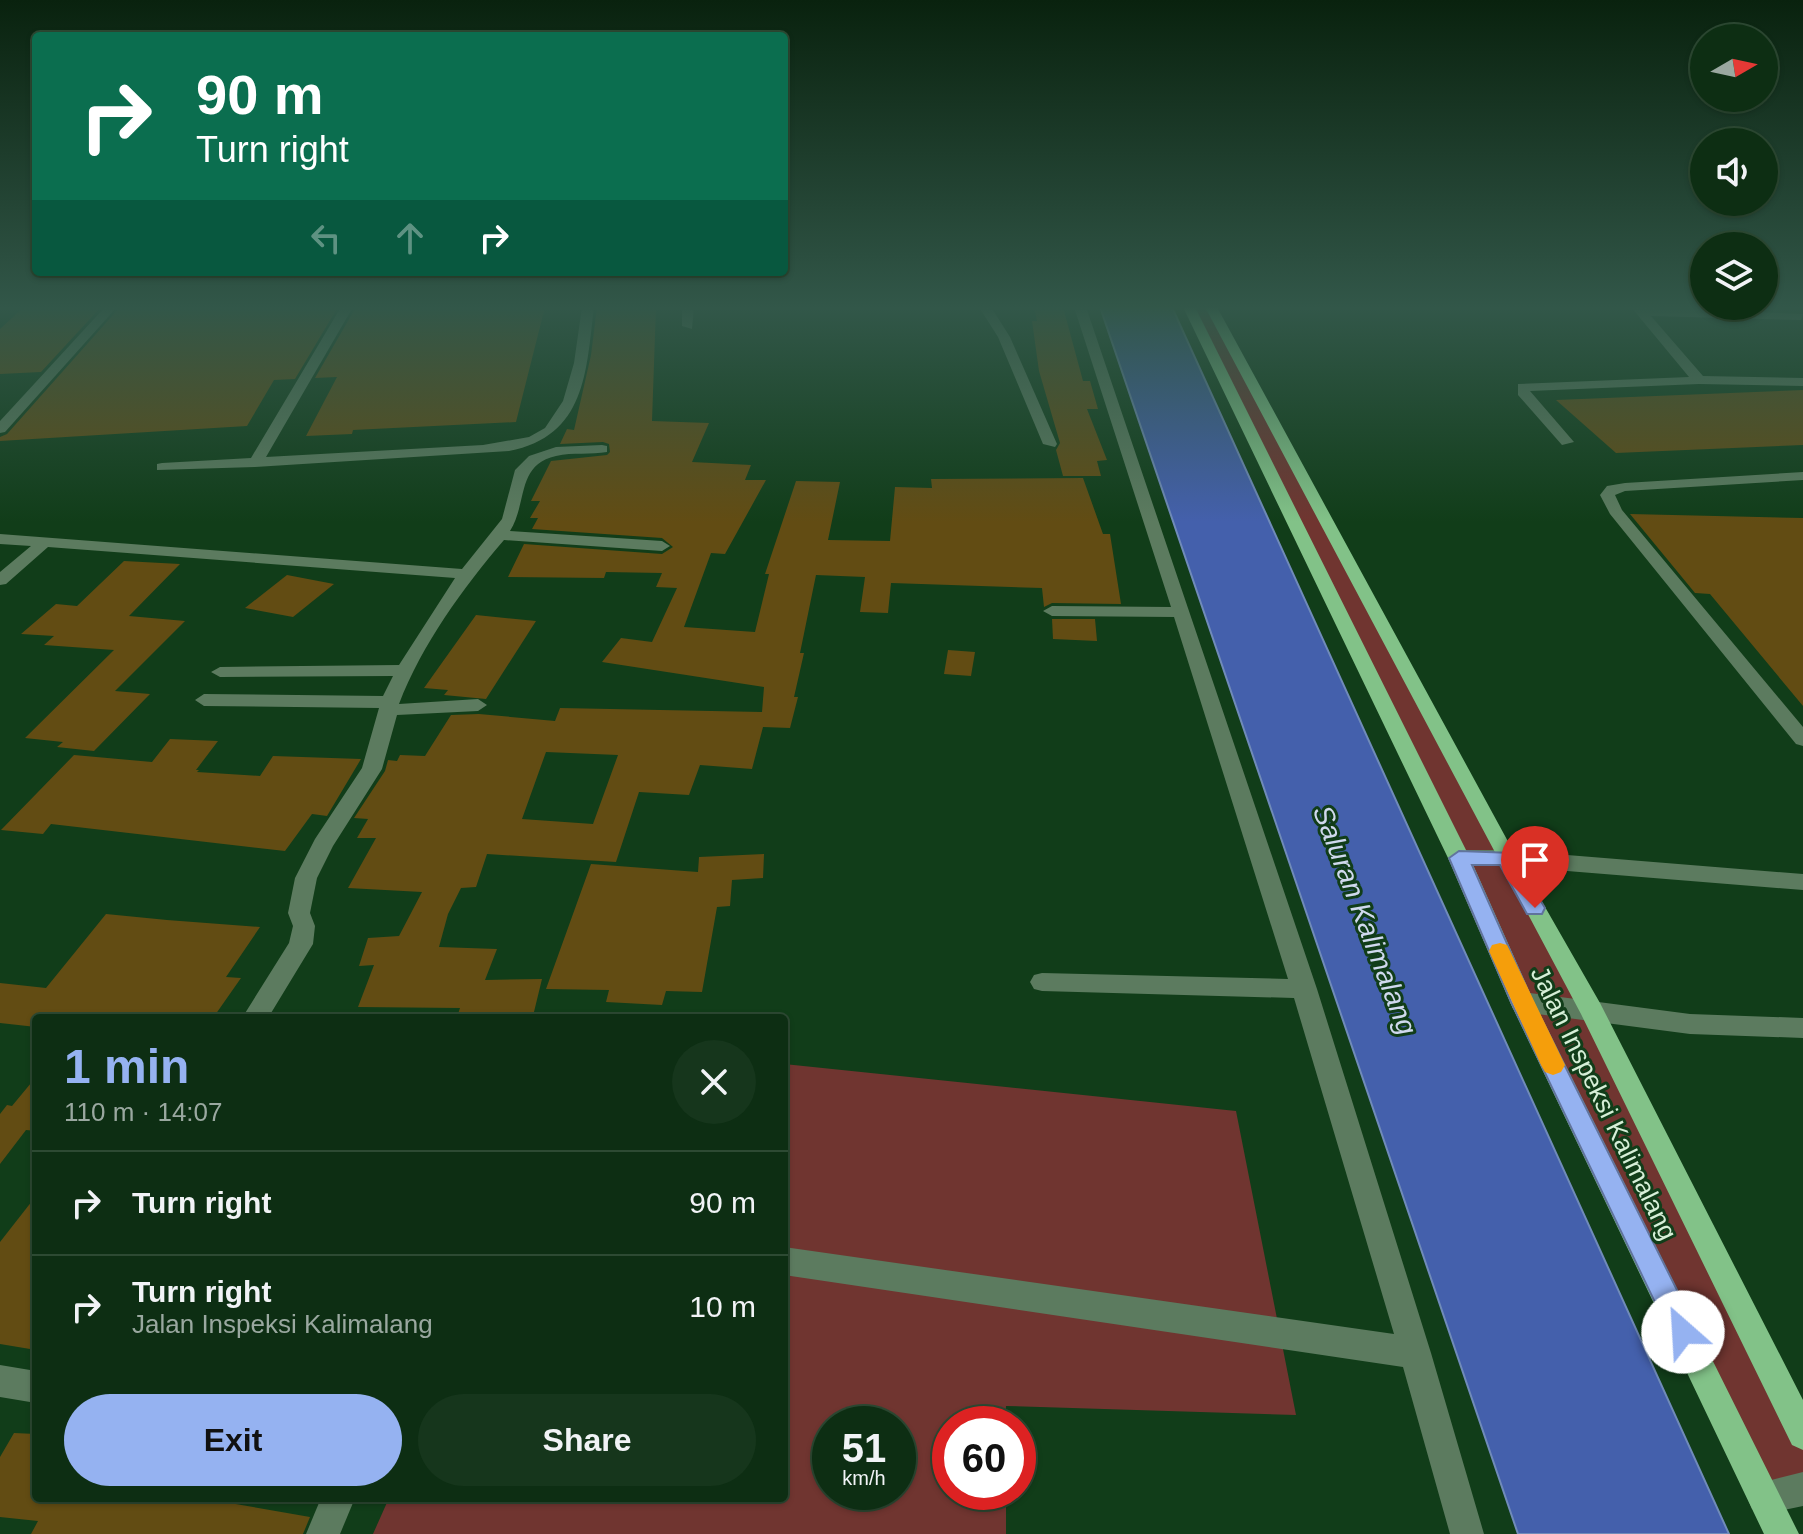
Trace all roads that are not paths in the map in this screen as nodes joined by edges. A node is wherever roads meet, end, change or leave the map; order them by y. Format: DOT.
graph roads {
  1 [pos="46,379"];
  2 [pos="305,379"];
  3 [pos="575,379"];
  4 [pos="1022,379"];
  5 [pos="1104,379"];
  6 [pos="1224,379"];
  7 [pos="1250,379"];
  8 [pos="1699,380"];
  9 [pos="1803,382"];
  10 [pos="0,429"];
  11 [pos="1567,442"];
  12 [pos="1050,444"];
  13 [pos="602,449"];
  14 [pos="255,463"];
  15 [pos="162,467"];
  16 [pos="1801,477"];
  17 [pos="1282,498"];
  18 [pos="1317,500"];
  19 [pos="500,535"];
  20 [pos="0,539"];
  21 [pos="44,543"];
  22 [pos="662,546"];
  23 [pos="466,574"];
  24 [pos="0,580"];
  25 [pos="1052,611"];
  26 [pos="1182,612"];
  27 [pos="405,670"];
  28 [pos="220,672"];
  29 [pos="204,700"];
  30 [pos="478,705"];
  31 [pos="389,706"];
  32 [pos="1803,740"];
  33 [pos="1459,858"];
  34 [pos="1506,858"];
  35 [pos="1803,882"];
  36 [pos="1042,982"];
  37 [pos="1305,989"];
  38 [pos="1522,1002"];
  39 [pos="1591,1010"];
  40 [pos="257,1014"];
  41 [pos="1803,1028"];
  42 [pos="788,1262"];
  43 [pos="1416,1353"];
  44 [pos="0,1381"];
  45 [pos="32,1386"];
  46 [pos="1803,1434"];
  47 [pos="1803,1489"];
  48 [pos="1764,1497"];
  49 [pos="336,1502"];
  50 [pos="323,1534"];
  51 [pos="1467,1534"];
  52 [pos="1782,1534"];
  1 -- 10 [label="street"];
  2 -- 14 [label="street"];
  3 -- 14 [label="street"];
  4 -- 12 [label="street"];
  5 -- 26 [label="street"];
  6 -- 17 [label="main road, Jalan Inspeksi Kalimalang"];
  7 -- 18 [label="main road, Jalan Inspeksi Kalimalang"];
  8 -- 9 [label="street"];
  8 -- 11 [label="street"];
  13 -- 19 [label="street"];
  14 -- 15 [label="street"];
  16 -- 32 [label="street"];
  17 -- 18 [label="main road"];
  17 -- 33 [label="main road, Jalan Inspeksi Kalimalang"];
  18 -- 34 [label="main road, Jalan Inspeksi Kalimalang"];
  19 -- 22 [label="street"];
  19 -- 23 [label="street"];
  20 -- 21 [label="street"];
  21 -- 23 [label="street"];
  21 -- 24 [label="street"];
  23 -- 27 [label="street"];
  25 -- 26 [label="street"];
  26 -- 37 [label="street"];
  27 -- 28 [label="street"];
  27 -- 31 [label="street"];
  29 -- 31 [label="street"];
  30 -- 31 [label="street"];
  31 -- 40 [label="street"];
  33 -- 34 [label="street"];
  33 -- 38 [label="main road, Jalan Inspeksi Kalimalang"];
  34 -- 35 [label="street"];
  34 -- 39 [label="main road, Jalan Inspeksi Kalimalang"];
  36 -- 37 [label="street"];
  37 -- 43 [label="street"];
  38 -- 39 [label="street"];
  38 -- 48 [label="main road, Jalan Inspeksi Kalimalang"];
  39 -- 41 [label="street"];
  39 -- 46 [label="main road, Jalan Inspeksi Kalimalang"];
  42 -- 43 [label="street"];
  43 -- 51 [label="street"];
  44 -- 45 [label="street"];
  47 -- 48 [label="street"];
  48 -- 52 [label="main road, Jalan Inspeksi Kalimalang"];
  49 -- 50 [label="street"];
}
